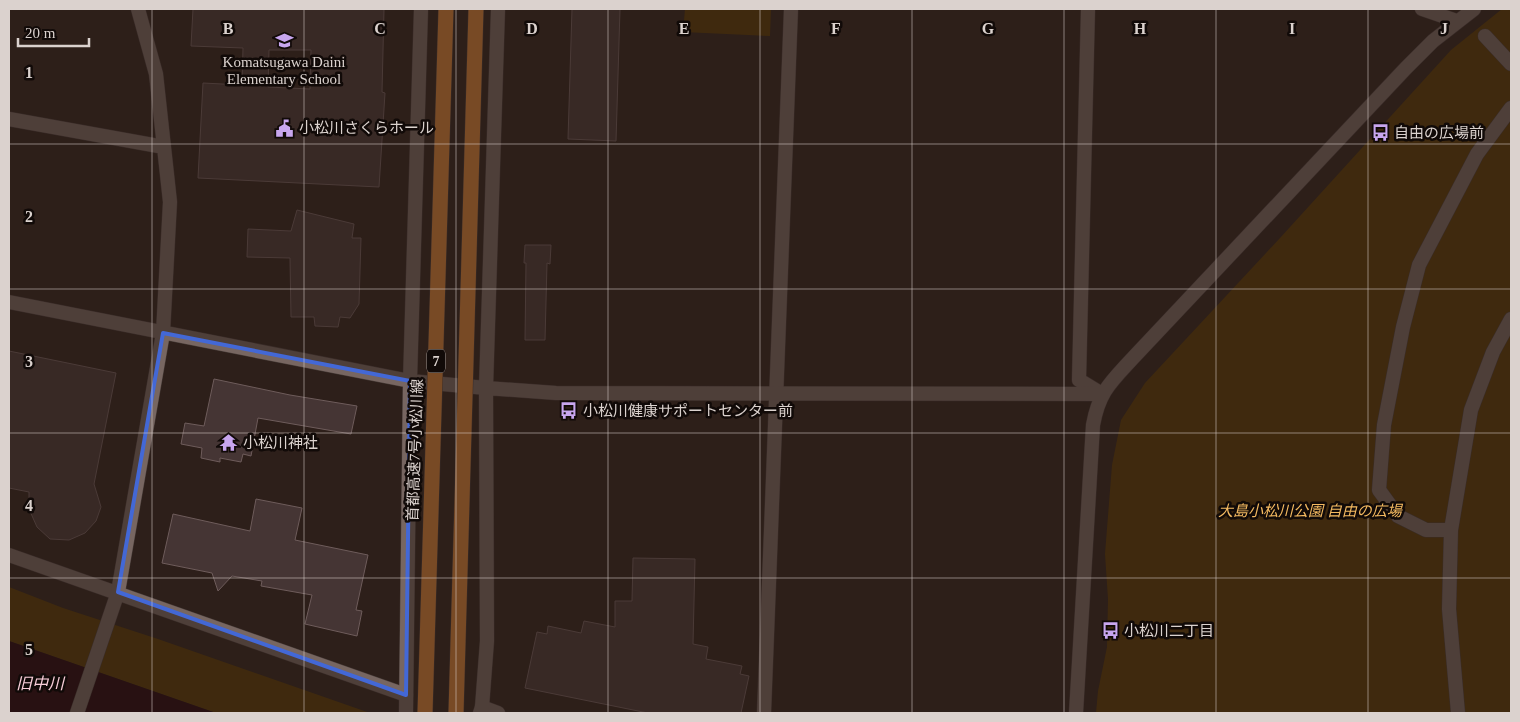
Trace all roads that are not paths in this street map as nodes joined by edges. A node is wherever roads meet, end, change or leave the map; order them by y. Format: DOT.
graph roads {
  1 [pos="138,9"];
  2 [pos="421,9"];
  3 [pos="446,9"];
  4 [pos="476,9"];
  5 [pos="498,9"];
  6 [pos="791,9"];
  7 [pos="1088,9"];
  8 [pos="1422,9"];
  9 [pos="1474,9"];
  10 [pos="1454,15"];
  11 [pos="1485,36"];
  12 [pos="1511,64"];
  13 [pos="1511,108"];
  14 [pos="9,119"];
  15 [pos="164,147"];
  16 [pos="9,302"];
  17 [pos="1511,319"];
  18 [pos="163,333"];
  19 [pos="410,381"];
  20 [pos="486,388"];
  21 [pos="777,393"];
  22 [pos="1102,394"];
  23 [pos="1451,530"];
  24 [pos="9,554"];
  25 [pos="118,592"];
  26 [pos="406,695"];
  27 [pos="481,710"];
  28 [pos="77,713"];
  29 [pos="406,713"];
  30 [pos="425,713"];
  31 [pos="456,713"];
  32 [pos="498,713"];
  33 [pos="764,713"];
  34 [pos="1076,713"];
  35 [pos="1458,713"];
  1 -- 15 [label="street"];
  2 -- 19 [label="street"];
  3 -- 30 [label="highway, 首都高速7号小松川線 / 7, bridge"];
  4 -- 31 [label="highway, 7, bridge"];
  5 -- 20 [label="street"];
  6 -- 21 [label="street"];
  7 -- 22 [label="street"];
  8 -- 10 [label="street"];
  9 -- 10 [label="street"];
  10 -- 22 [label="street"];
  11 -- 12 [label="street"];
  13 -- 23 [label="street"];
  14 -- 15 [label="street"];
  15 -- 18 [label="street"];
  16 -- 18 [label="street"];
  17 -- 23 [label="street"];
  18 -- 19 [label="street"];
  18 -- 25 [label="street"];
  19 -- 20 [label="street"];
  19 -- 26 [label="street"];
  20 -- 21 [label="street"];
  20 -- 27 [label="street"];
  21 -- 22 [label="street"];
  21 -- 33 [label="street"];
  22 -- 34 [label="street"];
  23 -- 35 [label="street"];
  24 -- 25 [label="street"];
  25 -- 26 [label="street"];
  25 -- 28 [label="street"];
  26 -- 29 [label="street"];
  27 -- 32 [label="street"];
}
